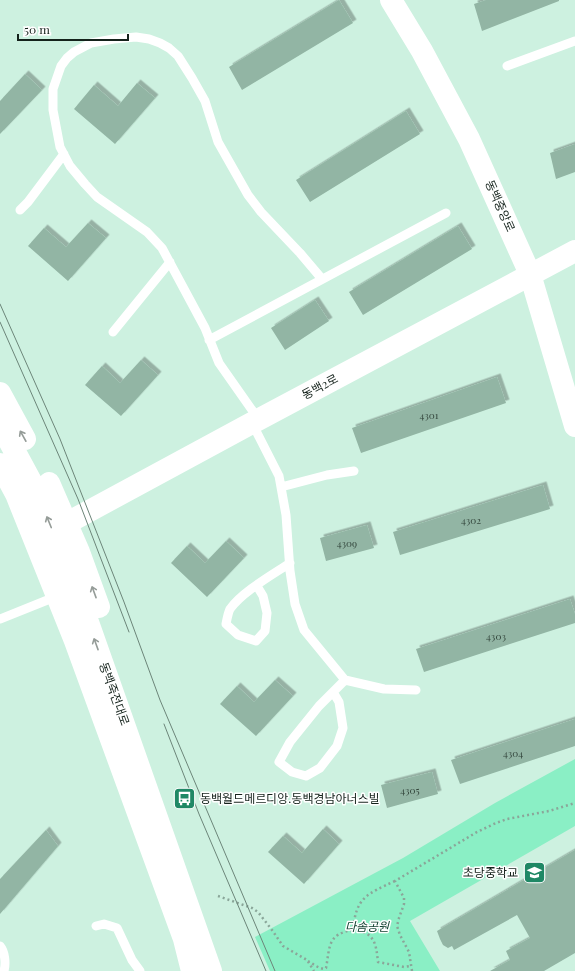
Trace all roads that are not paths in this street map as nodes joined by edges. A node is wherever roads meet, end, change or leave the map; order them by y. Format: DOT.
graph roads {
  1 [pos="391,0"];
  2 [pos="575,41"];
  3 [pos="507,66"];
  4 [pos="64,154"];
  5 [pos="20,210"];
  6 [pos="446,213"];
  7 [pos="575,251"];
  8 [pos="170,262"];
  9 [pos="530,274"];
  10 [pos="322,279"];
  11 [pos="113,332"];
  12 [pos="209,340"];
  13 [pos="0,393"];
  14 [pos="256,421"];
  15 [pos="0,424"];
  16 [pos="575,426"];
  17 [pos="0,464"];
  18 [pos="354,471"];
  19 [pos="0,487"];
  20 [pos="281,487"];
  21 [pos="67,524"];
  22 [pos="290,563"];
  23 [pos="256,586"];
  24 [pos="50,599"];
  25 [pos="0,619"];
  26 [pos="345,680"];
  27 [pos="416,690"];
  28 [pos="333,692"];
  29 [pos="96,926"];
  30 [pos="190,931"];
  31 [pos="0,946"];
  32 [pos="4,971"];
  33 [pos="140,971"];
  34 [pos="192,971"];
  35 [pos="211,971"];
  1 -- 9 [label="main road, 동백중앙로"];
  2 -- 3 [label="lane"];
  4 -- 5 [label="lane"];
  4 -- 8 [label="lane"];
  4 -- 10 [label="lane"];
  6 -- 10 [label="lane"];
  7 -- 9 [label="main road, 동백2로"];
  8 -- 11 [label="lane"];
  8 -- 12 [label="lane"];
  9 -- 14 [label="main road, 동백2로"];
  9 -- 16 [label="main road, 동백중앙로"];
  10 -- 12 [label="lane"];
  12 -- 14 [label="lane"];
  21 -- 13 [label="main road, one-way"];
  14 -- 20 [label="lane"];
  14 -- 21 [label="main road, 동백2로"];
  30 -- 15 [label="main road, 동백죽전대로, one-way"];
  17 -- 30 [label="main road, 동백죽전대로"];
  18 -- 20 [label="lane"];
  19 -- 24 [label="main road"];
  20 -- 22 [label="lane"];
  30 -- 21 [label="main road, one-way"];
  22 -- 23 [label="lane"];
  22 -- 26 [label="lane"];
  23 -- 23 [label="lane"];
  24 -- 25 [label="lane"];
  24 -- 30 [label="main road"];
  26 -- 27 [label="lane"];
  26 -- 28 [label="lane"];
  28 -- 28 [label="lane"];
  29 -- 33 [label="lane"];
  30 -- 34 [label="main road, 동백죽전대로"];
  30 -- 35 [label="main road, 동백죽전대로"];
  31 -- 32 [label="lane"];
}
